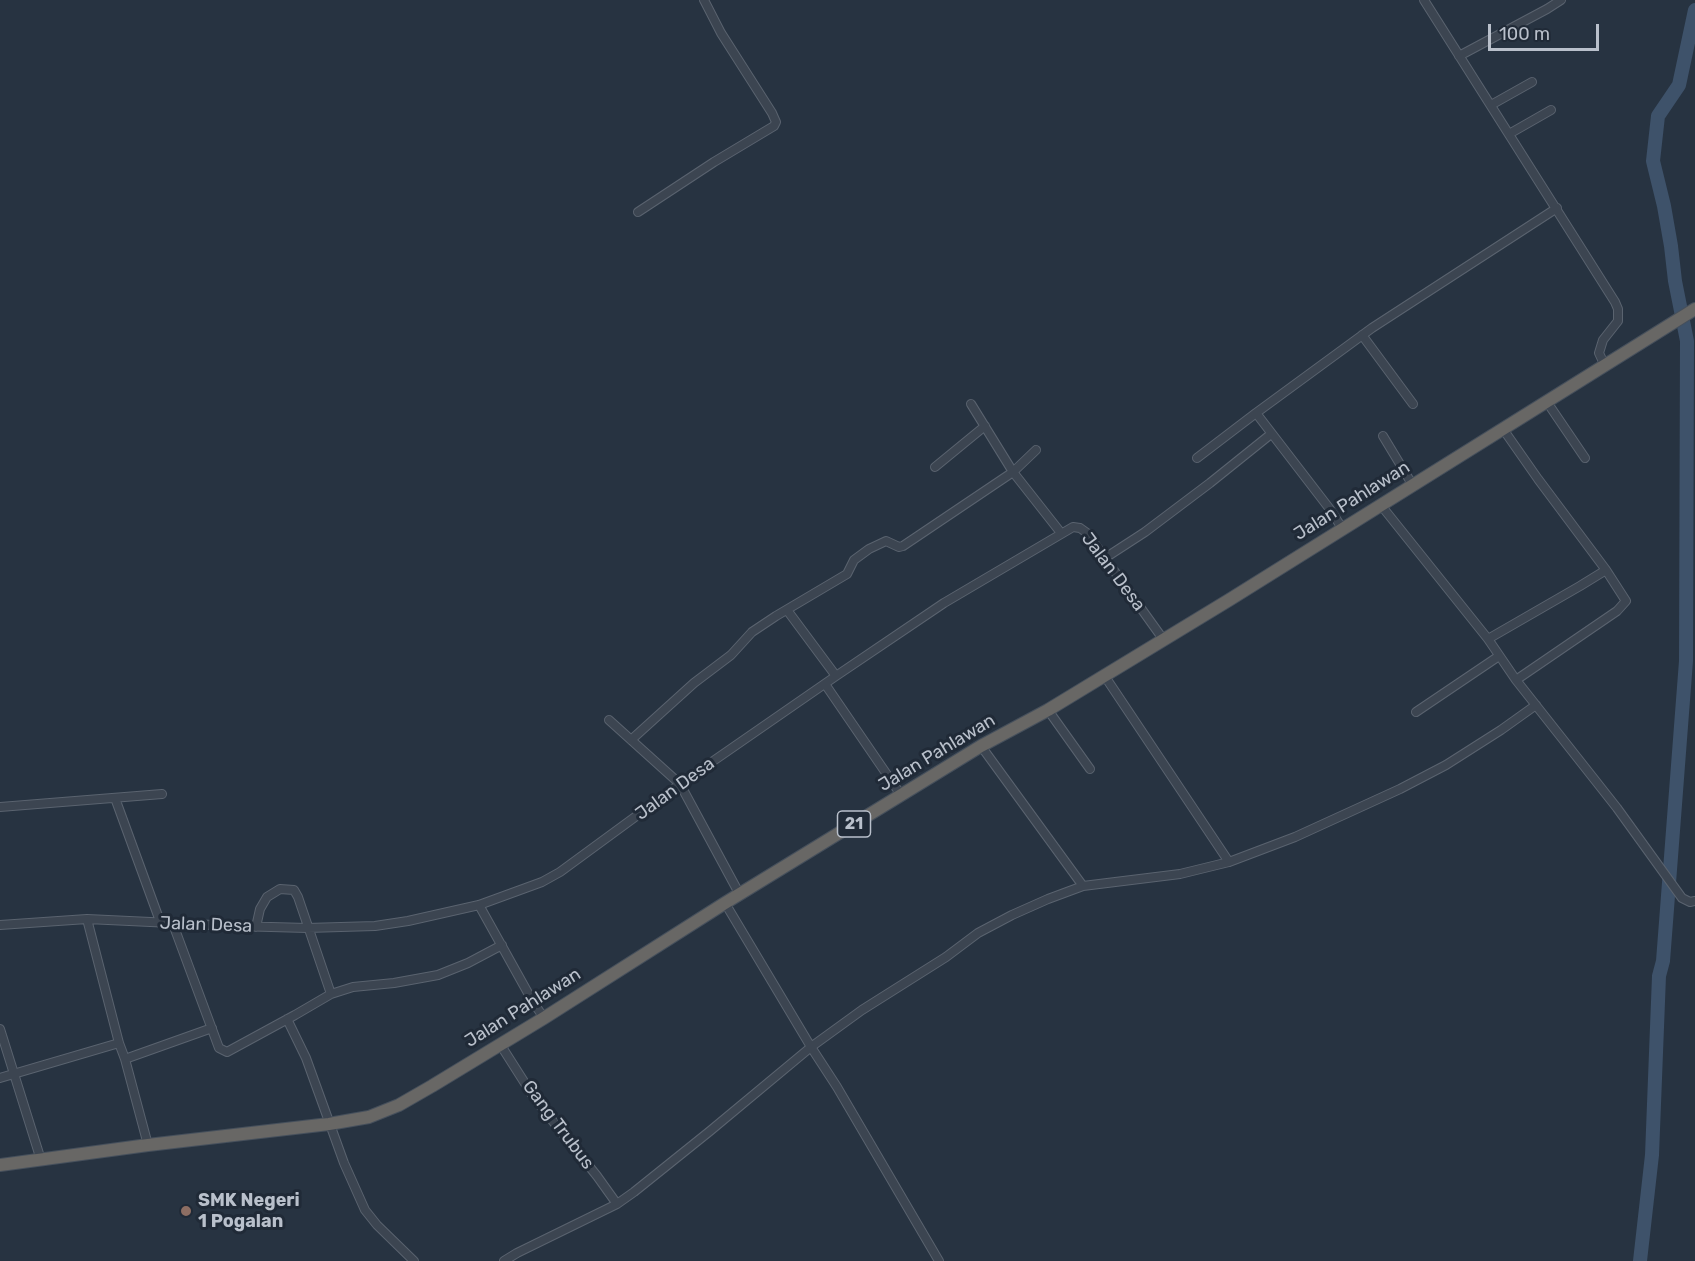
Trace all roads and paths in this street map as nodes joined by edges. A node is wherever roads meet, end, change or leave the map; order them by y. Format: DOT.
graph roads {
  1 [pos="704,0"];
  2 [pos="1424,0"];
  3 [pos="1561,0"];
  4 [pos="1459,56"];
  5 [pos="1532,82"];
  6 [pos="1491,105"];
  7 [pos="1551,110"];
  8 [pos="1509,134"];
  9 [pos="1557,208"];
  10 [pos="638,212"];
  11 [pos="1695,309"];
  12 [pos="1362,335"];
  13 [pos="1605,366"];
  14 [pos="1547,402"];
  15 [pos="971,404"];
  16 [pos="1413,404"];
  17 [pos="1256,413"];
  18 [pos="985,426"];
  19 [pos="1503,429"];
  20 [pos="1271,434"];
  21 [pos="1383,436"];
  22 [pos="1036,450"];
  23 [pos="1197,458"];
  24 [pos="1585,458"];
  25 [pos="935,467"];
  26 [pos="1013,471"];
  27 [pos="1412,484"];
  28 [pos="1380,504"];
  29 [pos="1342,528"];
  30 [pos="1060,534"];
  31 [pos="1105,558"];
  32 [pos="1606,570"];
  33 [pos="787,610"];
  34 [pos="1163,639"];
  35 [pos="1488,639"];
  36 [pos="1499,656"];
  37 [pos="1104,675"];
  38 [pos="836,676"];
  39 [pos="1516,680"];
  40 [pos="825,684"];
  41 [pos="1536,705"];
  42 [pos="1048,710"];
  43 [pos="1416,712"];
  44 [pos="609,720"];
  45 [pos="632,740"];
  46 [pos="981,746"];
  47 [pos="1090,769"];
  48 [pos="680,784"];
  49 [pos="162,794"];
  50 [pos="902,795"];
  51 [pos="115,798"];
  52 [pos="0,807"];
  53 [pos="1229,862"];
  54 [pos="1083,886"];
  55 [pos="740,895"];
  56 [pos="1695,902"];
  57 [pos="726,903"];
  58 [pos="479,905"];
  59 [pos="87,919"];
  60 [pos="161,924"];
  61 [pos="173,924"];
  62 [pos="0,925"];
  63 [pos="256,927"];
  64 [pos="307,928"];
  65 [pos="502,945"];
  66 [pos="330,994"];
  67 [pos="544,1017"];
  68 [pos="287,1019"];
  69 [pos="212,1028"];
  70 [pos="0,1029"];
  71 [pos="119,1043"];
  72 [pos="500,1044"];
  73 [pos="811,1047"];
  74 [pos="125,1059"];
  75 [pos="14,1074"];
  76 [pos="0,1078"];
  77 [pos="329,1124"];
  78 [pos="148,1145"];
  79 [pos="41,1160"];
  80 [pos="0,1165"];
  81 [pos="617,1204"];
  82 [pos="414,1261"];
  83 [pos="504,1261"];
  84 [pos="939,1261"];
  1 -- 10 [label="street"];
  2 -- 4 [label="street"];
  3 -- 4 [label="street"];
  4 -- 6 [label="street"];
  5 -- 6 [label="street"];
  6 -- 8 [label="street"];
  7 -- 8 [label="street"];
  8 -- 9 [label="street"];
  9 -- 12 [label="street"];
  9 -- 13 [label="street"];
  11 -- 13 [label="highway, Jalan Pahlawan / 21"];
  12 -- 16 [label="street"];
  12 -- 17 [label="street"];
  13 -- 14 [label="highway, Jalan Pahlawan / 21"];
  14 -- 19 [label="highway, Jalan Pahlawan / 21"];
  14 -- 24 [label="street"];
  15 -- 18 [label="street"];
  17 -- 20 [label="street"];
  17 -- 23 [label="street"];
  18 -- 25 [label="street"];
  18 -- 26 [label="street"];
  19 -- 27 [label="highway, Jalan Pahlawan / 21"];
  19 -- 32 [label="street"];
  20 -- 29 [label="street"];
  20 -- 31 [label="street"];
  21 -- 27 [label="street"];
  22 -- 26 [label="street"];
  26 -- 30 [label="street"];
  26 -- 33 [label="street"];
  27 -- 28 [label="highway, Jalan Pahlawan / 21"];
  28 -- 29 [label="highway, Jalan Pahlawan / 21"];
  28 -- 35 [label="street"];
  29 -- 34 [label="highway, Jalan Pahlawan / 21"];
  30 -- 31 [label="street, Jalan Desa"];
  30 -- 38 [label="street, Jalan Desa"];
  31 -- 34 [label="street, Jalan Desa"];
  32 -- 35 [label="street"];
  32 -- 39 [label="street"];
  33 -- 38 [label="street"];
  33 -- 45 [label="street"];
  34 -- 37 [label="highway, Jalan Pahlawan / 21"];
  35 -- 36 [label="street"];
  36 -- 39 [label="street"];
  36 -- 43 [label="street"];
  37 -- 42 [label="highway, Jalan Pahlawan / 21"];
  37 -- 53 [label="street"];
  38 -- 40 [label="street, Jalan Desa"];
  39 -- 41 [label="street"];
  40 -- 48 [label="street, Jalan Desa"];
  40 -- 50 [label="street"];
  41 -- 53 [label="street"];
  41 -- 56 [label="street"];
  42 -- 46 [label="highway, Jalan Pahlawan / 21"];
  42 -- 47 [label="street"];
  44 -- 45 [label="street"];
  45 -- 48 [label="street"];
  46 -- 50 [label="highway, Jalan Pahlawan / 21"];
  46 -- 54 [label="street"];
  48 -- 55 [label="street"];
  48 -- 58 [label="street, Jalan Desa"];
  49 -- 51 [label="street"];
  50 -- 55 [label="highway, Jalan Pahlawan / 21"];
  51 -- 52 [label="street"];
  51 -- 60 [label="street"];
  53 -- 54 [label="street"];
  54 -- 73 [label="street"];
  55 -- 57 [label="highway, Jalan Pahlawan / 21"];
  57 -- 67 [label="highway, Jalan Pahlawan / 21"];
  57 -- 73 [label="street"];
  58 -- 64 [label="street, Jalan Desa"];
  58 -- 65 [label="street"];
  59 -- 60 [label="street, Jalan Desa"];
  59 -- 62 [label="street, Jalan Desa"];
  59 -- 71 [label="street"];
  60 -- 61 [label="street, Jalan Desa"];
  61 -- 63 [label="street, Jalan Desa"];
  61 -- 69 [label="street"];
  63 -- 64 [label="street, Jalan Desa"];
  63 -- 64 [label="street"];
  64 -- 66 [label="street"];
  65 -- 66 [label="street"];
  65 -- 67 [label="street"];
  66 -- 68 [label="street"];
  67 -- 72 [label="highway, Jalan Pahlawan / 21"];
  68 -- 69 [label="street"];
  68 -- 77 [label="street"];
  69 -- 74 [label="street"];
  70 -- 75 [label="street"];
  71 -- 74 [label="street"];
  71 -- 75 [label="street"];
  72 -- 77 [label="highway, Jalan Pahlawan / 21"];
  72 -- 81 [label="street, Gang Trubus"];
  73 -- 81 [label="street"];
  73 -- 84 [label="street"];
  74 -- 78 [label="street"];
  75 -- 76 [label="street"];
  75 -- 79 [label="street"];
  77 -- 78 [label="highway, Jalan Pahlawan / 21"];
  77 -- 82 [label="street"];
  78 -- 79 [label="highway, Jalan Pahlawan / 21"];
  79 -- 80 [label="highway, Jalan Pahlawan / 21"];
  81 -- 83 [label="street"];
}
